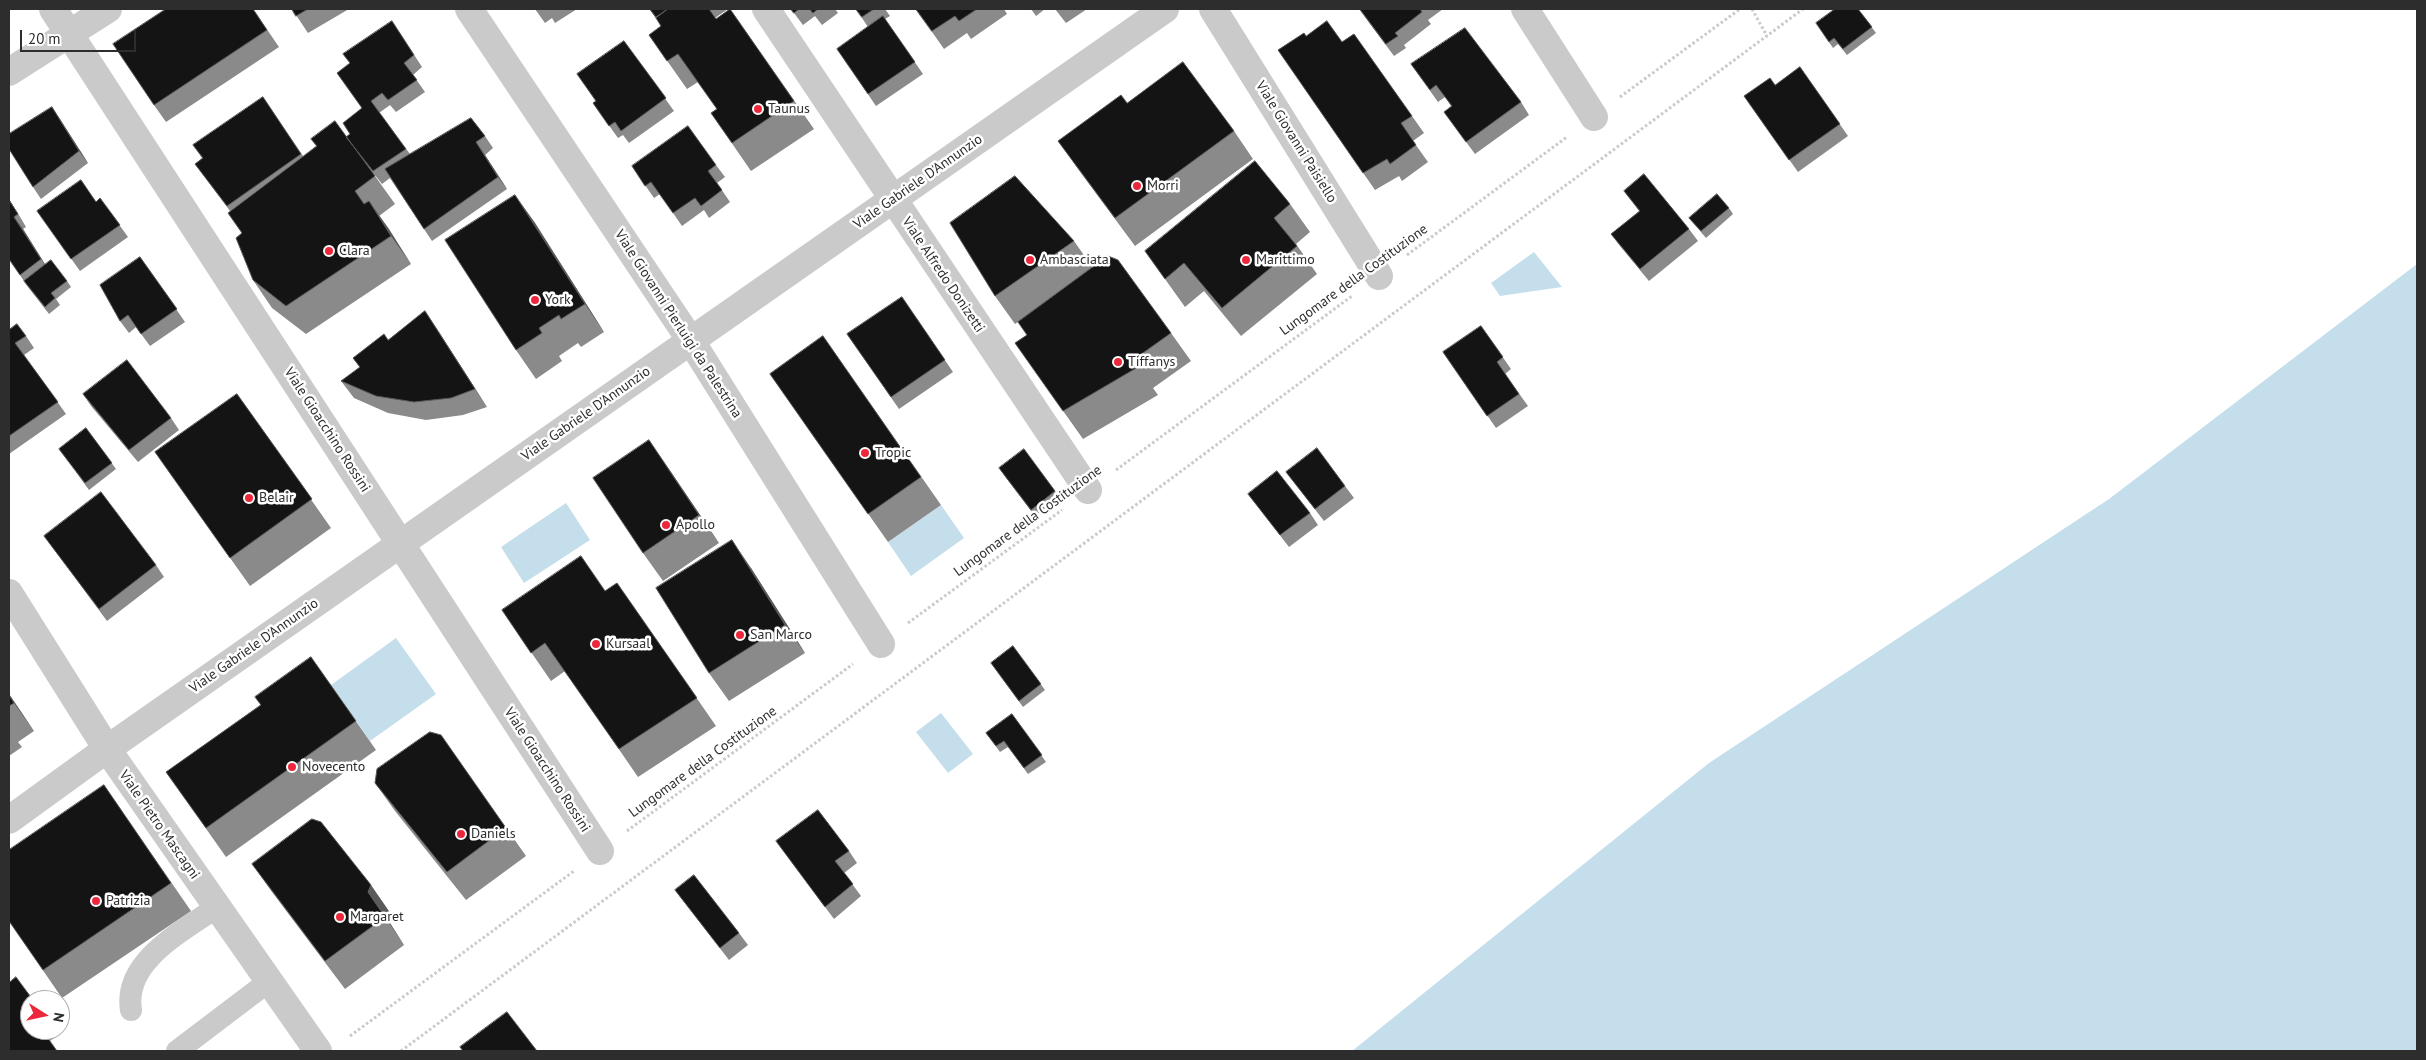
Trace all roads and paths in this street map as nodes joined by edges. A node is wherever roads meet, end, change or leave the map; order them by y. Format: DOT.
graph roads {
  1 [pos="53,9"];
  2 [pos="108,9"];
  3 [pos="469,9"];
  4 [pos="766,9"];
  5 [pos="1165,9"];
  6 [pos="1213,9"];
  7 [pos="1525,9"];
  8 [pos="1740,9"];
  9 [pos="1752,9"];
  10 [pos="1803,9"];
  11 [pos="68,33"];
  12 [pos="1767,36"];
  13 [pos="9,72"];
  14 [pos="1594,117"];
  15 [pos="893,200"];
  16 [pos="1378,276"];
  17 [pos="691,341"];
  18 [pos="1088,490"];
  19 [pos="400,544"];
  20 [pos="9,593"];
  21 [pos="881,644"];
  22 [pos="107,749"];
  23 [pos="9,820"];
  24 [pos="600,851"];
  25 [pos="217,907"];
  26 [pos="268,982"];
  27 [pos="131,1010"];
  28 [pos="346,1040"];
  29 [pos="177,1051"];
  30 [pos="318,1051"];
  31 [pos="401,1051"];
  1 -- 11 [label="street, Viale Gioacchino Rossini"];
  2 -- 11 [label="street"];
  3 -- 17 [label="street, Viale Giovanni Pierluigi da Palestrina"];
  4 -- 15 [label="street, Viale Alfredo Donizetti"];
  5 -- 15 [label="street, Viale Gabriele D'Annunzio"];
  6 -- 16 [label="street, Viale Giovanni Paisiello"];
  7 -- 14 [label="street"];
  8 -- 14 [label="path, Lungomare della Costituzione"];
  9 -- 12 [label="path"];
  10 -- 12 [label="path"];
  11 -- 13 [label="street"];
  11 -- 19 [label="street, Viale Gioacchino Rossini"];
  12 -- 31 [label="path"];
  14 -- 16 [label="path, Lungomare della Costituzione"];
  15 -- 17 [label="street, Viale Gabriele D'Annunzio"];
  15 -- 18 [label="street, Viale Alfredo Donizetti"];
  16 -- 18 [label="path, Lungomare della Costituzione"];
  17 -- 19 [label="street, Viale Gabriele D'Annunzio"];
  17 -- 21 [label="street, Viale Giovanni Pierluigi da Palestrina"];
  18 -- 21 [label="path, Lungomare della Costituzione"];
  19 -- 22 [label="street, Viale Gabriele D'Annunzio"];
  19 -- 24 [label="street, Viale Gioacchino Rossini"];
  20 -- 22 [label="street, Viale Pietro Mascagni"];
  21 -- 24 [label="path, Lungomare della Costituzione"];
  22 -- 23 [label="street, Viale Gabriele D'Annunzio"];
  22 -- 25 [label="street, Viale Pietro Mascagni"];
  24 -- 28 [label="path, Lungomare della Costituzione"];
  25 -- 26 [label="street, Viale Pietro Mascagni"];
  25 -- 27 [label="lane"];
  26 -- 29 [label="lane"];
  26 -- 30 [label="street, Viale Pietro Mascagni"];
}
